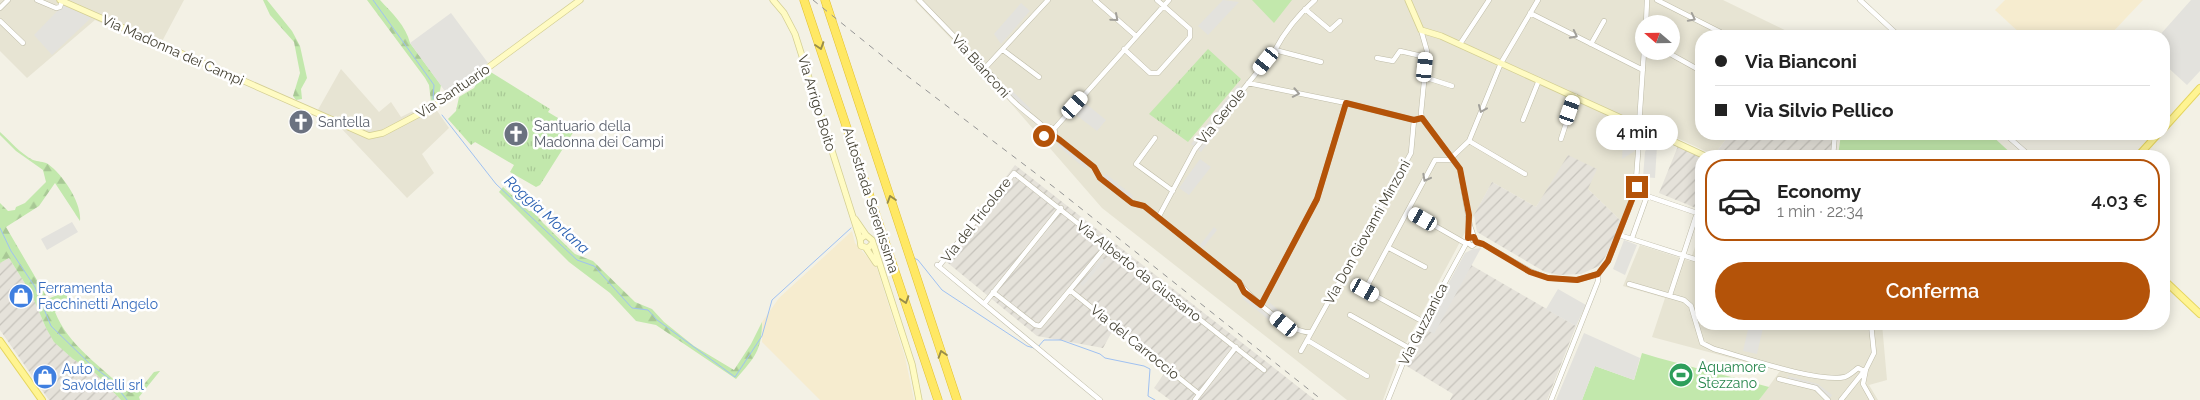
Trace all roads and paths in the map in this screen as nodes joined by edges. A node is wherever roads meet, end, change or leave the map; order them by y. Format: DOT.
graph roads {
  1 [pos="8,0"];
  2 [pos="37,0"];
  3 [pos="61,0"];
  4 [pos="580,0"];
  5 [pos="773,0"];
  6 [pos="804,0"];
  7 [pos="824,0"];
  8 [pos="920,0"];
  9 [pos="1048,0"];
  10 [pos="1095,0"];
  11 [pos="1157,0"];
  12 [pos="1169,0"];
  13 [pos="1316,0"];
  14 [pos="1408,0"];
  15 [pos="1489,0"];
  16 [pos="1538,0"];
  17 [pos="1647,0"];
  18 [pos="1657,0"];
  19 [pos="1860,0"];
  20 [pos="1164,6"];
  21 [pos="0,8"];
  22 [pos="1305,9"];
  23 [pos="1530,13"];
  24 [pos="1646,15"];
  25 [pos="0,21"];
  26 [pos="1340,21"];
  27 [pos="1604,21"];
  28 [pos="1421,30"];
  29 [pos="1716,30"];
  30 [pos="1892,30"];
  31 [pos="1136,36"];
  32 [pos="23,43"];
  33 [pos="1460,44"];
  34 [pos="1591,44"];
  35 [pos="1003,50"];
  36 [pos="1124,50"];
  37 [pos="1275,50"];
  38 [pos="1426,57"];
  39 [pos="1377,58"];
  40 [pos="1644,60"];
  41 [pos="1680,60"];
  42 [pos="1321,62"];
  43 [pos="1501,63"];
  44 [pos="985,68"];
  45 [pos="1695,68"];
  46 [pos="1643,70"];
  47 [pos="1039,77"];
  48 [pos="1424,78"];
  49 [pos="1539,80"];
  50 [pos="1248,83"];
  51 [pos="1452,86"];
  52 [pos="2200,88"];
  53 [pos="1575,96"];
  54 [pos="286,100"];
  55 [pos="1346,103"];
  56 [pos="1422,118"];
  57 [pos="1414,120"];
  58 [pos="1523,120"];
  59 [pos="2170,121"];
  60 [pos="1637,125"];
  61 [pos="1045,128"];
  62 [pos="1054,129"];
  63 [pos="1646,134"];
  64 [pos="1054,136"];
  65 [pos="1155,138"];
  66 [pos="1561,139"];
  67 [pos="2012,140"];
  68 [pos="2153,140"];
  69 [pos="1469,141"];
  70 [pos="2023,150"];
  71 [pos="2143,150"];
  72 [pos="1695,152"];
  73 [pos="1452,157"];
  74 [pos="1014,173"];
  75 [pos="1525,174"];
  76 [pos="1172,191"];
  77 [pos="1061,208"];
  78 [pos="850,211"];
  79 [pos="1409,211"];
  80 [pos="1695,212"];
  81 [pos="1158,218"];
  82 [pos="1695,219"];
  83 [pos="866,235"];
  84 [pos="1619,235"];
  85 [pos="1632,238"];
  86 [pos="860,239"];
  87 [pos="1470,242"];
  88 [pos="872,244"];
  89 [pos="1107,245"];
  90 [pos="866,248"];
  91 [pos="1388,248"];
  92 [pos="1684,255"];
  93 [pos="1695,259"];
  94 [pos="1425,268"];
  95 [pos="882,273"];
  96 [pos="1598,274"];
  97 [pos="1629,284"];
  98 [pos="2170,286"];
  99 [pos="1071,291"];
  100 [pos="993,292"];
  101 [pos="1670,295"];
  102 [pos="984,304"];
  103 [pos="1261,305"];
  104 [pos="2200,314"];
  105 [pos="1350,315"];
  106 [pos="1695,319"];
  107 [pos="1422,321"];
  108 [pos="1698,330"];
  109 [pos="1872,330"];
  110 [pos="1311,332"];
  111 [pos="1307,340"];
  112 [pos="0,341"];
  113 [pos="1236,347"];
  114 [pos="1409,348"];
  115 [pos="1301,351"];
  116 [pos="1264,370"];
  117 [pos="1865,370"];
  118 [pos="1367,376"];
  119 [pos="1779,379"];
  120 [pos="1199,394"];
  121 [pos="42,400"];
  122 [pos="919,400"];
  123 [pos="938,400"];
  124 [pos="957,400"];
  125 [pos="1100,400"];
  126 [pos="1195,400"];
  127 [pos="1388,400"];
  128 [pos="1551,400"];
  129 [pos="1828,400"];
  130 [pos="1841,400"];
  131 [pos="1872,400"];
  1 -- 21 [label="street"];
  2 -- 3 [label="street"];
  3 -- 54 [label="street, Via Madonna dei Campi"];
  4 -- 54 [label="street, Via Santuario"];
  5 -- 78 [label="street, Via Arrigo Boito"];
  6 -- 123 [label="highway, Autostrada Serenissima, one-way"];
  124 -- 7 [label="highway, Autostrada Serenissima, one-way"];
  8 -- 44 [label="street, Via Bianconi"];
  9 -- 35 [label="street"];
  10 -- 31 [label="street, one-way"];
  11 -- 20 [label="street"];
  12 -- 20 [label="street"];
  13 -- 22 [label="street, Via Gerole"];
  14 -- 28 [label="street"];
  15 -- 33 [label="street"];
  16 -- 23 [label="street"];
  17 -- 24 [label="street"];
  18 -- 29 [label="street, one-way"];
  19 -- 30 [label="street"];
  20 -- 31 [label="street"];
  20 -- 36 [label="street"];
  22 -- 26 [label="street"];
  22 -- 37 [label="street, Via Gerole"];
  23 -- 34 [label="street, one-way"];
  23 -- 43 [label="street"];
  25 -- 32 [label="street"];
  27 -- 34 [label="street"];
  28 -- 33 [label="street"];
  28 -- 38 [label="street"];
  31 -- 36 [label="street"];
  33 -- 43 [label="street"];
  34 -- 46 [label="street"];
  35 -- 44 [label="street"];
  35 -- 47 [label="street"];
  36 -- 62 [label="street"];
  37 -- 42 [label="street"];
  37 -- 50 [label="street, Via Gerole"];
  38 -- 39 [label="street"];
  38 -- 48 [label="street"];
  40 -- 46 [label="street"];
  41 -- 45 [label="street"];
  43 -- 49 [label="street"];
  43 -- 69 [label="street, one-way"];
  44 -- 61 [label="street, Via Bianconi"];
  46 -- 60 [label="street"];
  48 -- 51 [label="street"];
  48 -- 56 [label="street"];
  49 -- 53 [label="street"];
  49 -- 58 [label="street"];
  50 -- 55 [label="street, one-way"];
  50 -- 76 [label="street, Via Gerole"];
  52 -- 59 [label="main road"];
  53 -- 60 [label="street"];
  53 -- 66 [label="street"];
  55 -- 57 [label="street"];
  55 -- 103 [label="street"];
  56 -- 57 [label="street"];
  56 -- 73 [label="street"];
  57 -- 110 [label="street, Via Don Giovanni Minzoni"];
  60 -- 63 [label="street"];
  61 -- 62 [label="street"];
  61 -- 64 [label="street, Via Bianconi"];
  62 -- 64 [label="street"];
  63 -- 72 [label="street"];
  63 -- 84 [label="street"];
  64 -- 81 [label="street, Via Bianconi"];
  65 -- 76 [label="street"];
  67 -- 70 [label="street"];
  68 -- 71 [label="main road"];
  69 -- 73 [label="street"];
  69 -- 75 [label="street"];
  73 -- 79 [label="street, one-way"];
  73 -- 87 [label="street"];
  74 -- 77 [label="street, Via Alberto da Giussano"];
  74 -- 102 [label="street, Via del Tricolore"];
  76 -- 81 [label="street, Via Gerole"];
  77 -- 89 [label="street, Via Alberto da Giussano"];
  77 -- 100 [label="street"];
  78 -- 83 [label="street, Via Arrigo Boito"];
  78 -- 86 [label="street, Via Arrigo Boito"];
  79 -- 87 [label="street"];
  79 -- 91 [label="street"];
  80 -- 85 [label="street"];
  81 -- 103 [label="street, Via Bianconi"];
  82 -- 92 [label="street"];
  83 -- 86 [label="street"];
  83 -- 88 [label="street, Via Arrigo Boito"];
  84 -- 85 [label="street"];
  84 -- 96 [label="street"];
  85 -- 92 [label="street"];
  86 -- 90 [label="street, Via Arrigo Boito"];
  87 -- 96 [label="street"];
  87 -- 107 [label="street, Via Guzzanica"];
  88 -- 90 [label="street"];
  88 -- 95 [label="street, Via Arrigo Boito"];
  89 -- 99 [label="street"];
  89 -- 113 [label="street, Via Alberto da Giussano"];
  90 -- 95 [label="street, Via Arrigo Boito"];
  91 -- 94 [label="street"];
  91 -- 107 [label="street"];
  92 -- 93 [label="street"];
  92 -- 101 [label="street"];
  95 -- 122 [label="street, Via Arrigo Boito"];
  96 -- 128 [label="street"];
  97 -- 101 [label="street"];
  98 -- 104 [label="main road"];
  99 -- 100 [label="street"];
  99 -- 120 [label="street, Via del Carroccio"];
  100 -- 102 [label="street"];
  101 -- 106 [label="street"];
  102 -- 125 [label="street"];
  103 -- 110 [label="street, Via Bianconi"];
  105 -- 114 [label="street"];
  107 -- 114 [label="street, Via Guzzanica"];
  108 -- 117 [label="street"];
  109 -- 117 [label="street"];
  110 -- 111 [label="street, Via Don Giovanni Minzoni"];
  111 -- 115 [label="street, Via Don Giovanni Minzoni"];
  111 -- 118 [label="street"];
  112 -- 121 [label="main road"];
  113 -- 116 [label="street, Via Alberto da Giussano"];
  113 -- 120 [label="street"];
  114 -- 127 [label="street, Via Guzzanica"];
  117 -- 130 [label="street"];
  117 -- 131 [label="street"];
  119 -- 129 [label="street"];
  120 -- 126 [label="street"];
}
